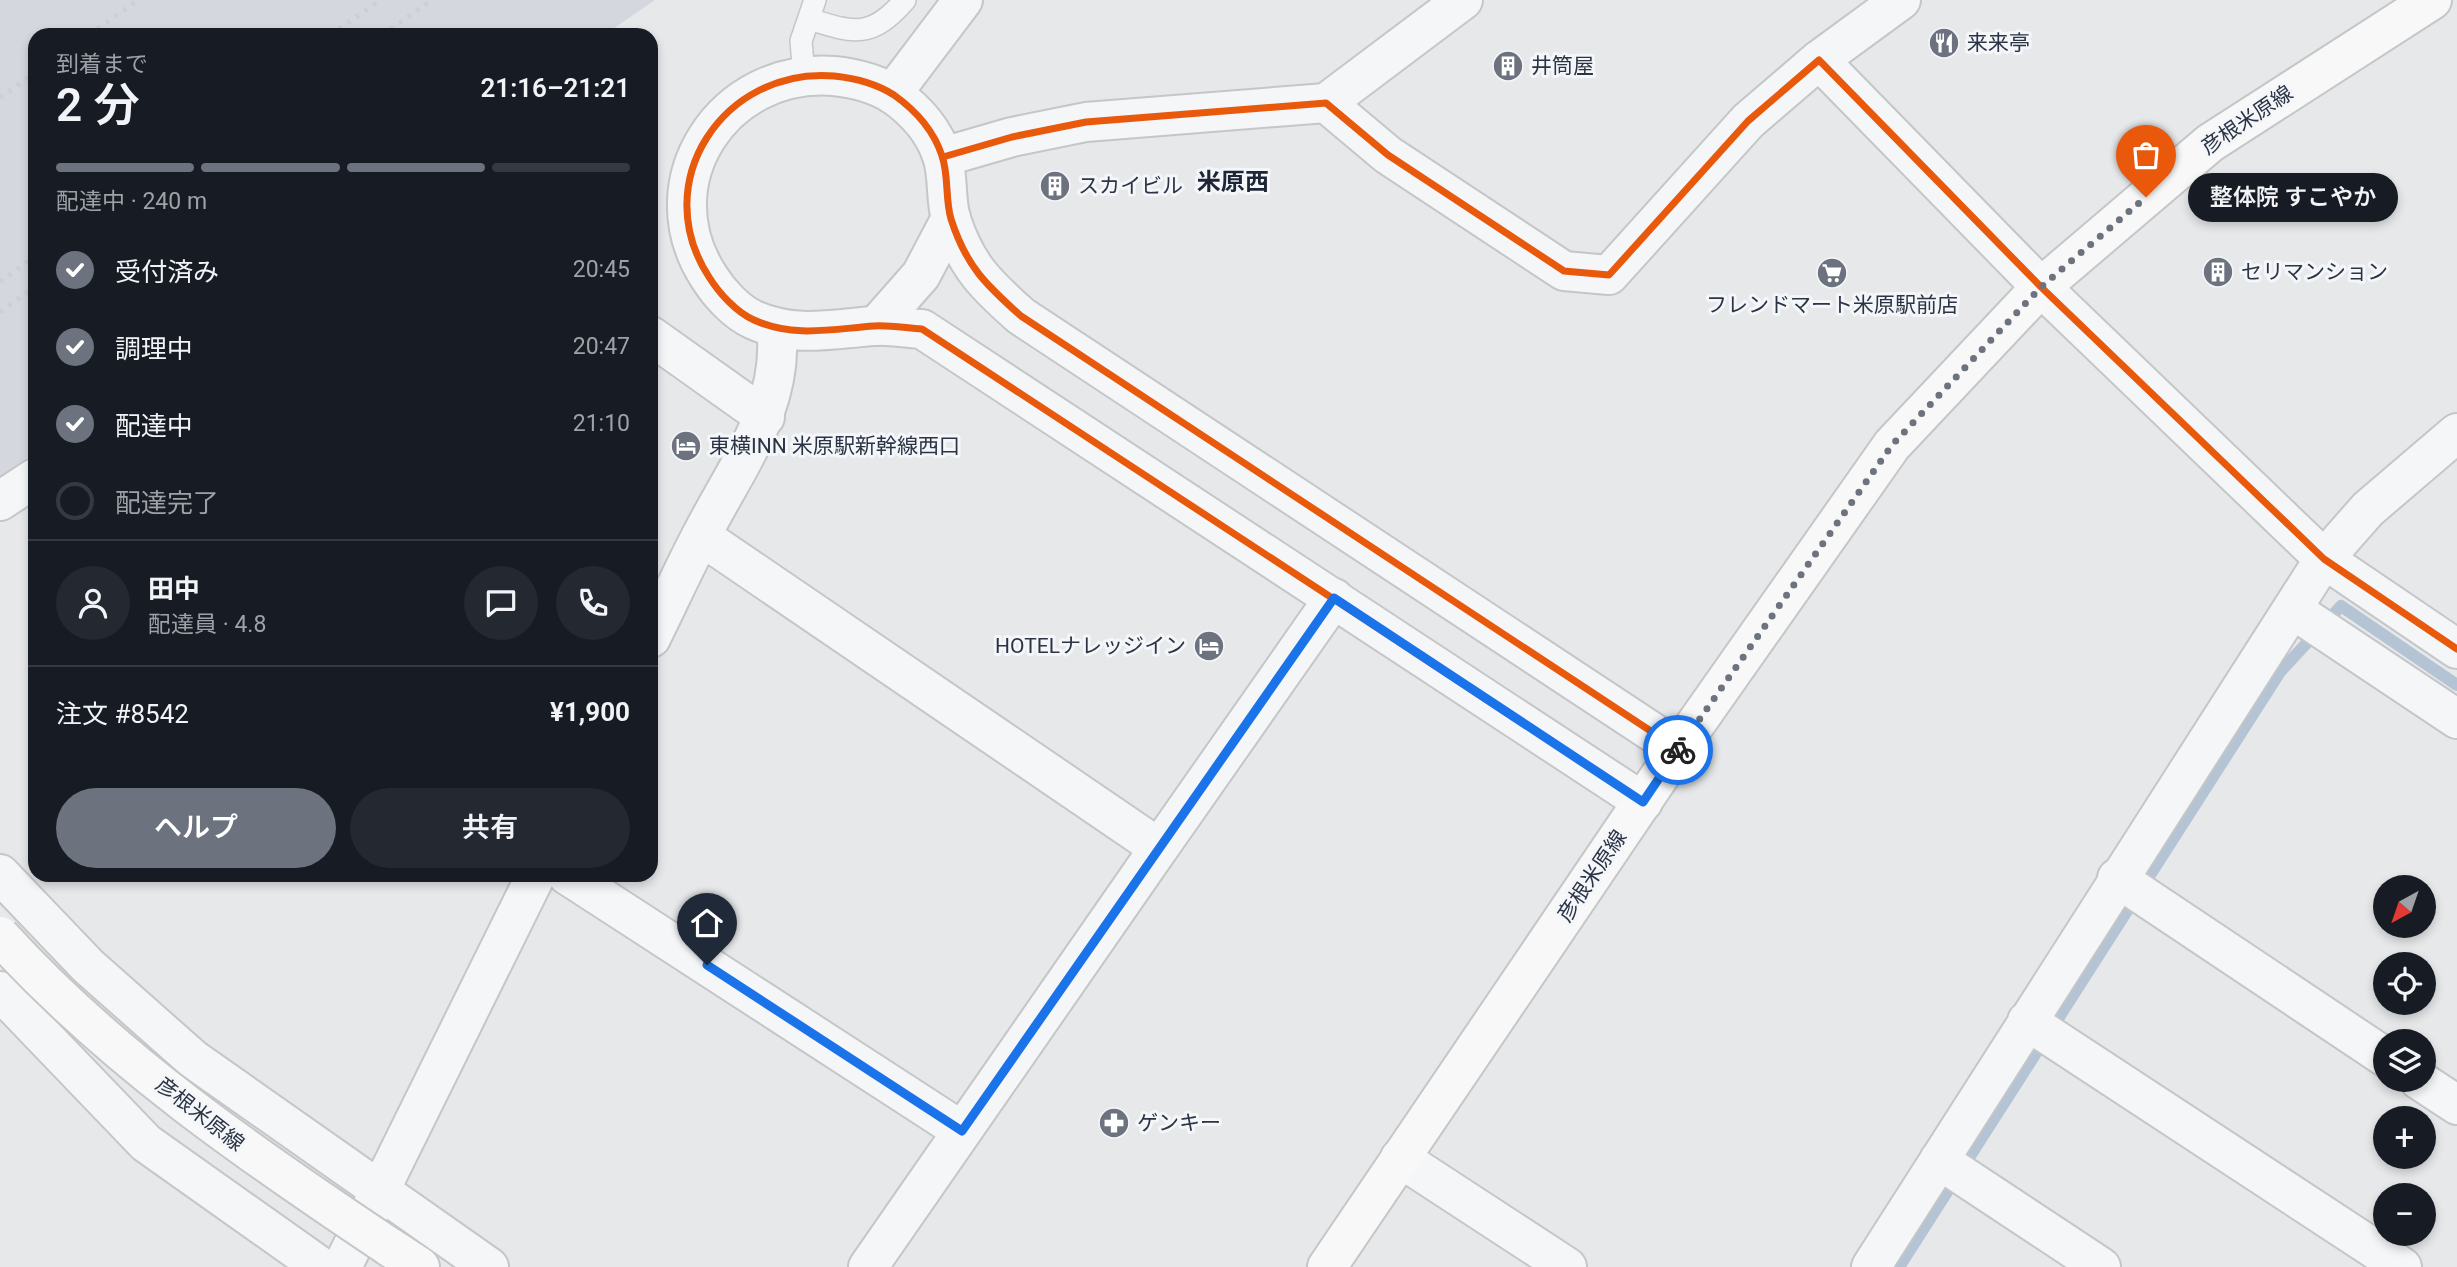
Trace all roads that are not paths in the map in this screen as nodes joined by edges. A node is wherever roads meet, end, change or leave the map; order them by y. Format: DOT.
graph roads {
  1 [pos="905,0"];
  2 [pos="963,0"];
  3 [pos="1463,0"];
  4 [pos="1900,0"];
  5 [pos="2432,0"];
  6 [pos="812,9"];
  7 [pos="1819,60"];
  8 [pos="804,76"];
  9 [pos="892,94"];
  10 [pos="1326,103"];
  11 [pos="943,156"];
  12 [pos="951,218"];
  13 [pos="2041,287"];
  14 [pos="876,326"];
  15 [pos="776,327"];
  16 [pos="658,341"];
  17 [pos="765,416"];
  18 [pos="2457,433"];
  19 [pos="28,483"];
  20 [pos="0,501"];
  21 [pos="701,536"];
  22 [pos="2324,559"];
  23 [pos="1334,598"];
  24 [pos="2292,609"];
  25 [pos="658,624"];
  26 [pos="2457,649"];
  27 [pos="2457,719"];
  28 [pos="1678,750"];
  29 [pos="1643,802"];
  30 [pos="1159,848"];
  31 [pos="0,874"];
  32 [pos="532,882"];
  33 [pos="579,882"];
  34 [pos="2133,889"];
  35 [pos="0,936"];
  36 [pos="0,991"];
  37 [pos="2043,1031"];
  38 [pos="2373,1049"];
  39 [pos="2436,1091"];
  40 [pos="2457,1105"];
  41 [pos="962,1131"];
  42 [pos="1400,1158"];
  43 [pos="1954,1170"];
  44 [pos="377,1191"];
  45 [pos="321,1267"];
  46 [pos="342,1267"];
  47 [pos="420,1267"];
  48 [pos="489,1267"];
  49 [pos="868,1267"];
  50 [pos="1327,1267"];
  51 [pos="1567,1267"];
  52 [pos="1871,1267"];
  53 [pos="2101,1267"];
  54 [pos="2402,1267"];
  1 -- 6 [label="lane"];
  2 -- 9 [label="street"];
  3 -- 10 [label="street"];
  4 -- 7 [label="street"];
  5 -- 13 [label="main road, 彦根米原線"];
  6 -- 8 [label="lane"];
  7 -- 10 [label="street"];
  7 -- 13 [label="street"];
  8 -- 9 [label="street"];
  8 -- 15 [label="street"];
  9 -- 11 [label="street"];
  10 -- 11 [label="street"];
  11 -- 12 [label="street"];
  12 -- 14 [label="street"];
  12 -- 28 [label="street"];
  13 -- 22 [label="street"];
  13 -- 28 [label="main road, 彦根米原線"];
  14 -- 15 [label="street"];
  14 -- 23 [label="street"];
  15 -- 17 [label="street"];
  16 -- 17 [label="street"];
  17 -- 21 [label="street"];
  18 -- 22 [label="street"];
  19 -- 20 [label="street"];
  21 -- 25 [label="street"];
  21 -- 30 [label="street"];
  22 -- 24 [label="street"];
  22 -- 26 [label="street"];
  23 -- 29 [label="street"];
  23 -- 30 [label="street"];
  24 -- 27 [label="street"];
  24 -- 34 [label="street"];
  28 -- 29 [label="main road, 彦根米原線"];
  29 -- 42 [label="main road, 彦根米原線"];
  30 -- 41 [label="street"];
  31 -- 44 [label="street"];
  32 -- 44 [label="street"];
  33 -- 41 [label="street"];
  34 -- 37 [label="street"];
  34 -- 38 [label="street"];
  35 -- 47 [label="main road, 彦根米原線, bridge"];
  36 -- 45 [label="street"];
  37 -- 43 [label="street"];
  37 -- 54 [label="street"];
  39 -- 40 [label="street"];
  41 -- 49 [label="street"];
  42 -- 50 [label="main road, 彦根米原線"];
  42 -- 51 [label="street"];
  43 -- 52 [label="street"];
  43 -- 53 [label="street"];
  44 -- 46 [label="street"];
  44 -- 48 [label="street"];
}
